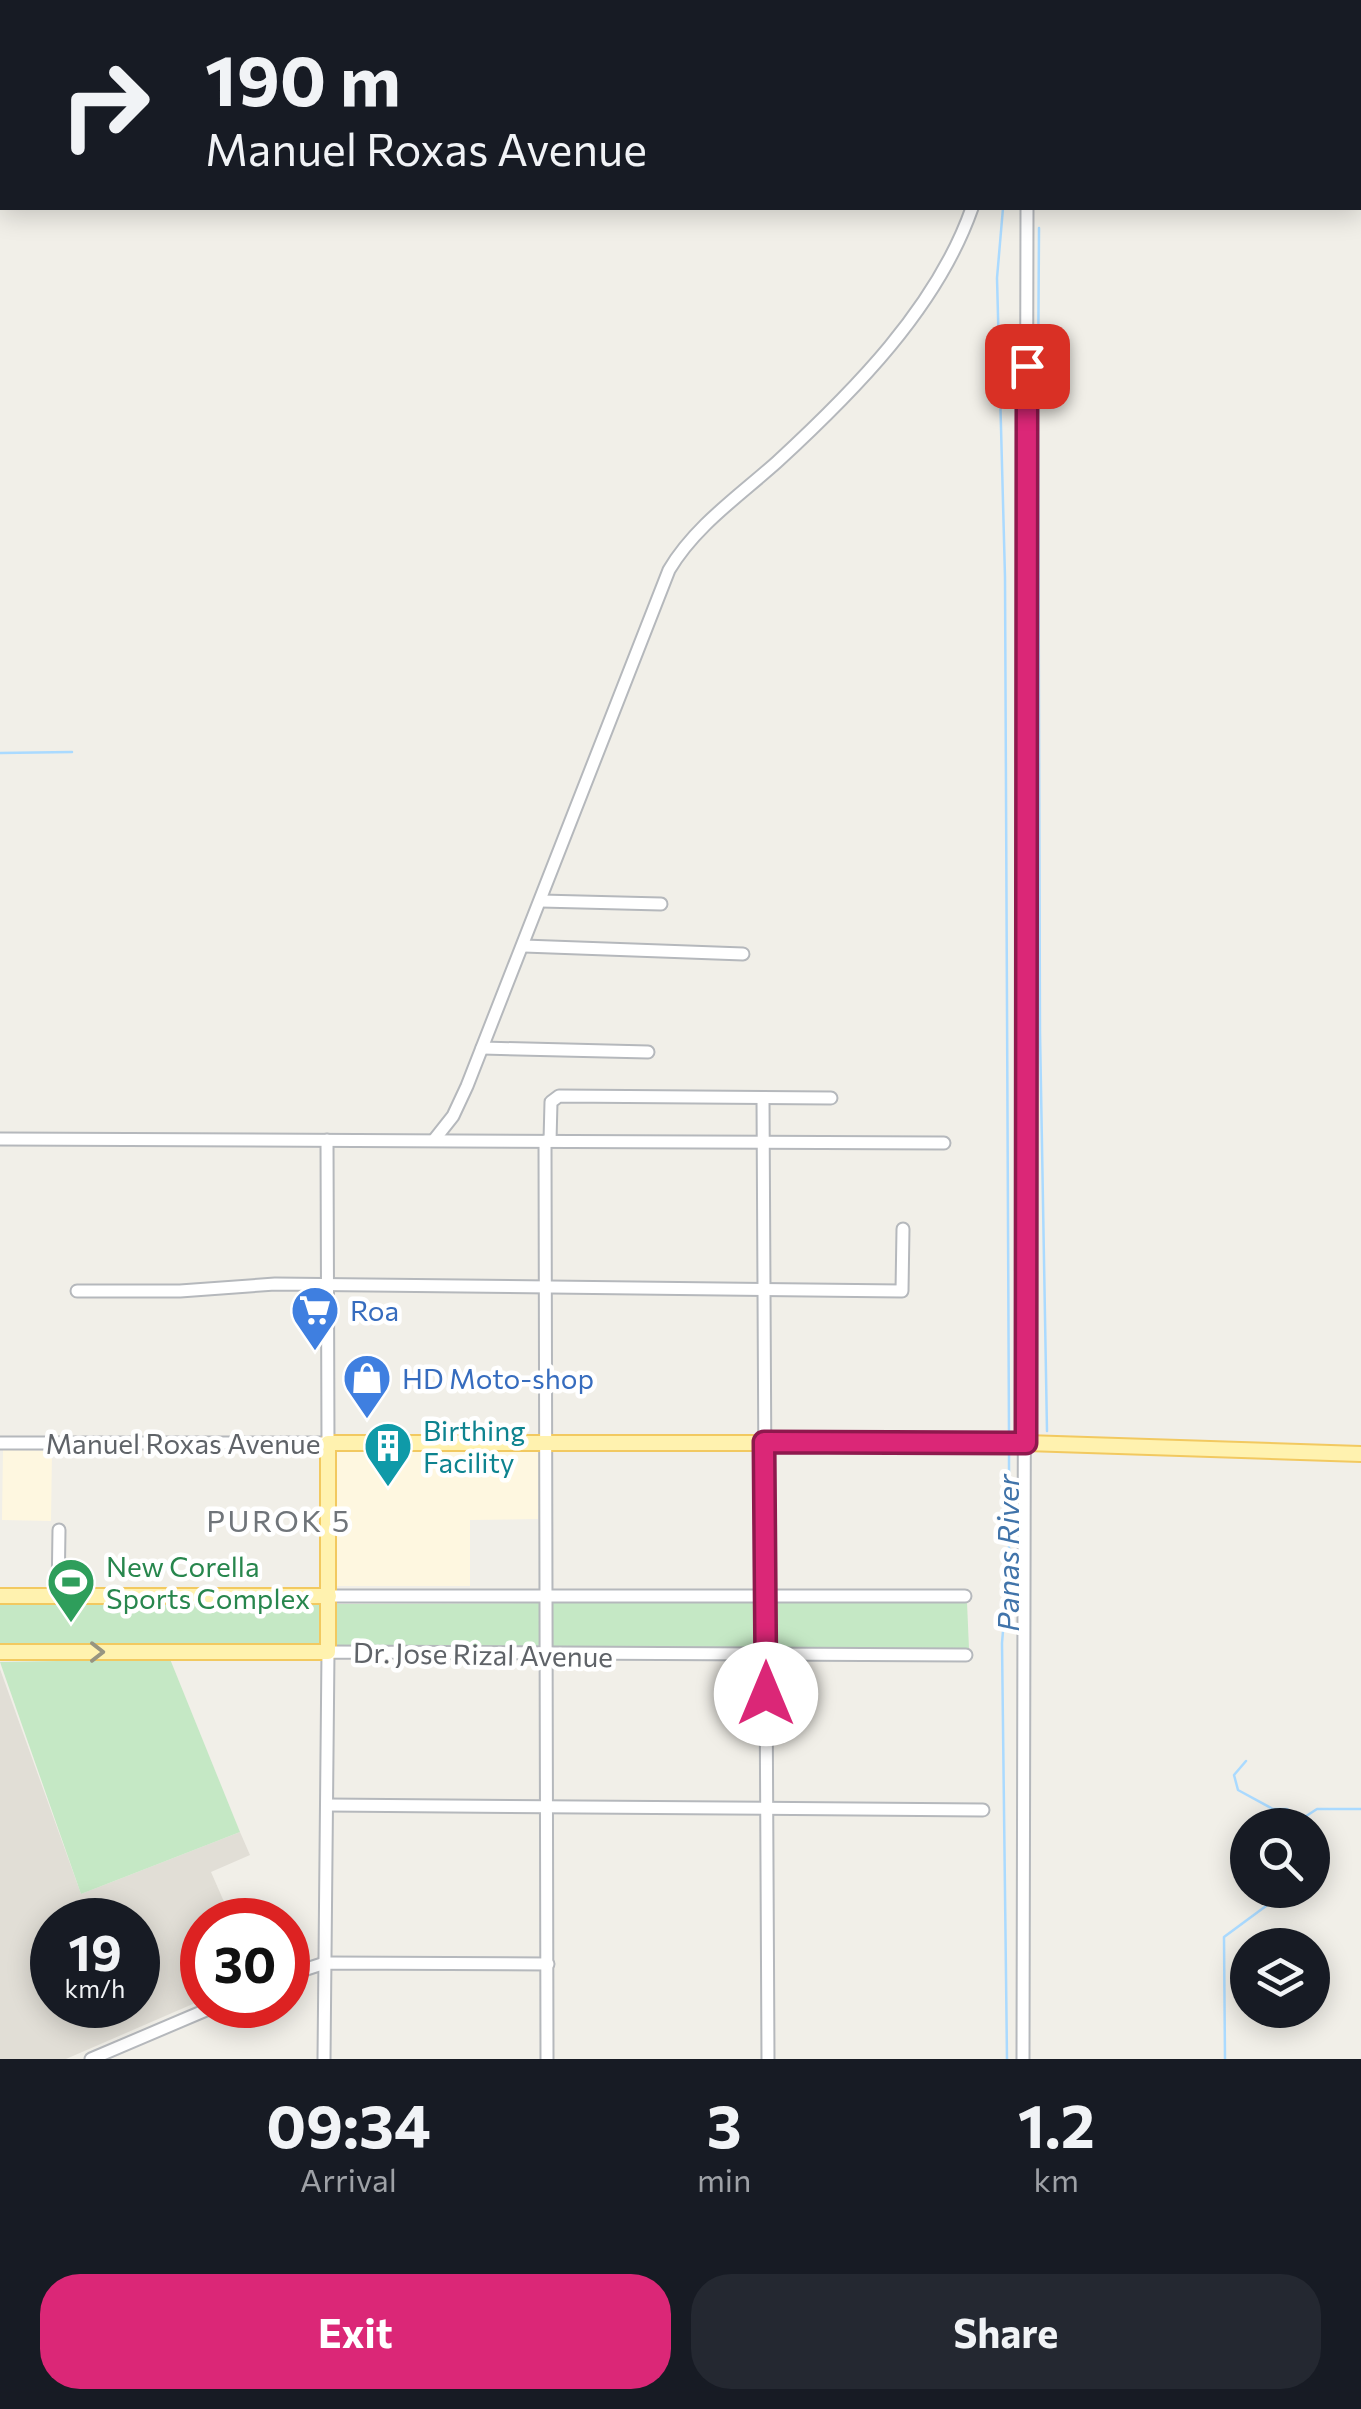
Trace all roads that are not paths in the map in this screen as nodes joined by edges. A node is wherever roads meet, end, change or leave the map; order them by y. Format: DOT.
graph roads {
  1 [pos="971,210"];
  2 [pos="1027,210"];
  3 [pos="541,901"];
  4 [pos="661,904"];
  5 [pos="524,946"];
  6 [pos="743,954"];
  7 [pos="482,1048"];
  8 [pos="648,1052"];
  9 [pos="764,1098"];
  10 [pos="831,1098"];
  11 [pos="0,1140"];
  12 [pos="328,1140"];
  13 [pos="434,1140"];
  14 [pos="547,1141"];
  15 [pos="764,1141"];
  16 [pos="944,1144"];
  17 [pos="903,1230"];
  18 [pos="328,1286"];
  19 [pos="544,1288"];
  20 [pos="763,1289"];
  21 [pos="77,1292"];
  22 [pos="328,1442"];
  23 [pos="546,1442"];
  24 [pos="764,1442"];
  25 [pos="0,1443"];
  26 [pos="1020,1443"];
  27 [pos="1361,1454"];
  28 [pos="60,1530"];
  29 [pos="0,1596"];
  30 [pos="58,1596"];
  31 [pos="329,1596"];
  32 [pos="547,1596"];
  33 [pos="765,1596"];
  34 [pos="965,1596"];
  35 [pos="0,1652"];
  36 [pos="328,1652"];
  37 [pos="547,1655"];
  38 [pos="766,1655"];
  39 [pos="966,1655"];
  40 [pos="327,1805"];
  41 [pos="548,1808"];
  42 [pos="766,1810"];
  43 [pos="983,1810"];
  44 [pos="325,1963"];
  45 [pos="548,1964"];
  46 [pos="310,1968"];
  47 [pos="180,2021"];
  48 [pos="92,2059"];
  49 [pos="324,2059"];
  50 [pos="547,2059"];
  51 [pos="768,2059"];
  52 [pos="1023,2059"];
  1 -- 3 [label="street"];
  2 -- 26 [label="street"];
  3 -- 4 [label="street"];
  3 -- 5 [label="street"];
  5 -- 6 [label="street"];
  5 -- 7 [label="street"];
  7 -- 8 [label="street"];
  7 -- 13 [label="street"];
  9 -- 10 [label="street"];
  9 -- 14 [label="street"];
  9 -- 15 [label="street"];
  11 -- 12 [label="street"];
  12 -- 13 [label="street"];
  12 -- 18 [label="street"];
  13 -- 14 [label="street"];
  14 -- 15 [label="street"];
  14 -- 19 [label="street"];
  15 -- 16 [label="street"];
  15 -- 20 [label="street"];
  17 -- 20 [label="street"];
  18 -- 19 [label="street"];
  18 -- 21 [label="street"];
  18 -- 22 [label="street"];
  19 -- 20 [label="street"];
  19 -- 23 [label="street"];
  20 -- 24 [label="street"];
  22 -- 23 [label="main road, Manuel Roxas Avenue"];
  22 -- 25 [label="street, Manuel Roxas Avenue"];
  22 -- 31 [label="main road"];
  23 -- 24 [label="main road, Manuel Roxas Avenue"];
  23 -- 32 [label="street"];
  24 -- 26 [label="main road, Manuel Roxas Avenue"];
  24 -- 33 [label="street"];
  26 -- 27 [label="main road, Manuel Roxas Avenue"];
  26 -- 52 [label="street"];
  28 -- 30 [label="street"];
  29 -- 30 [label="main road, Dr. Jose Rizal Avenue"];
  30 -- 31 [label="main road, Dr. Jose Rizal Avenue"];
  31 -- 32 [label="street, Dr. Jose Rizal Avenue"];
  31 -- 36 [label="main road"];
  32 -- 33 [label="street, Dr. Jose Rizal Avenue"];
  32 -- 37 [label="street"];
  33 -- 34 [label="street, Dr. Jose Rizal Avenue"];
  33 -- 38 [label="street"];
  35 -- 36 [label="main road, Dr. Jose Rizal Avenue, one-way"];
  36 -- 37 [label="street, Dr. Jose Rizal Avenue"];
  36 -- 40 [label="street"];
  37 -- 38 [label="street, Dr. Jose Rizal Avenue"];
  37 -- 41 [label="street"];
  38 -- 39 [label="street, Dr. Jose Rizal Avenue"];
  38 -- 42 [label="street"];
  40 -- 41 [label="street"];
  40 -- 44 [label="street"];
  41 -- 42 [label="street"];
  41 -- 45 [label="street"];
  42 -- 43 [label="street"];
  42 -- 51 [label="street"];
  44 -- 45 [label="street"];
  44 -- 46 [label="street"];
  44 -- 49 [label="street"];
  45 -- 50 [label="street"];
  47 -- 48 [label="street"];
}
